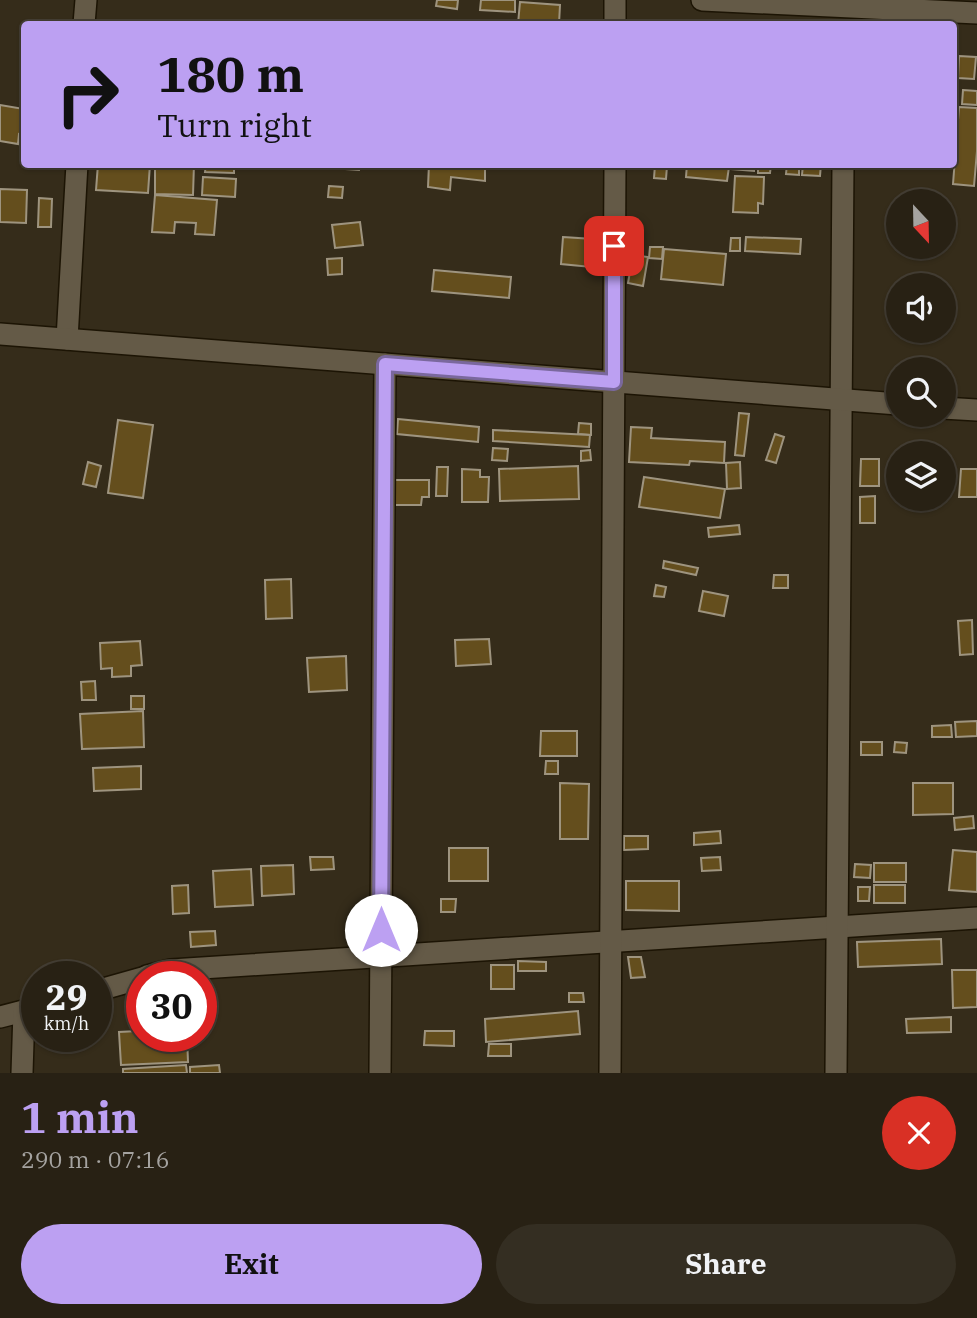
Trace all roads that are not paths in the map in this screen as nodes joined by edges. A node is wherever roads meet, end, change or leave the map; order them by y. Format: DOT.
graph roads {
  1 [pos="86,0"];
  2 [pos="615,0"];
  3 [pos="702,0"];
  4 [pos="844,10"];
  5 [pos="977,13"];
  6 [pos="85,21"];
  7 [pos="615,21"];
  8 [pos="77,168"];
  9 [pos="615,168"];
  10 [pos="843,168"];
  11 [pos="0,334"];
  12 [pos="67,339"];
  13 [pos="385,364"];
  14 [pos="614,382"];
  15 [pos="841,400"];
  16 [pos="886,403"];
  17 [pos="956,409"];
  18 [pos="977,410"];
  19 [pos="977,918"];
  20 [pos="837,928"];
  21 [pos="611,942"];
  22 [pos="381,957"];
  23 [pos="217,967"];
  24 [pos="21,1011"];
  25 [pos="0,1017"];
  26 [pos="25,1052"];
  27 [pos="22,1073"];
  28 [pos="380,1073"];
  29 [pos="610,1073"];
  30 [pos="836,1073"];
  1 -- 6 [label="street"];
  2 -- 7 [label="street"];
  3 -- 4 [label="street"];
  4 -- 5 [label="street"];
  8 -- 12 [label="street"];
  9 -- 14 [label="street"];
  10 -- 15 [label="street"];
  11 -- 12 [label="street"];
  12 -- 13 [label="street"];
  13 -- 14 [label="street"];
  13 -- 22 [label="street"];
  14 -- 15 [label="street"];
  14 -- 21 [label="street"];
  15 -- 16 [label="street"];
  15 -- 20 [label="street"];
  17 -- 18 [label="street"];
  19 -- 20 [label="street"];
  20 -- 21 [label="street"];
  20 -- 30 [label="street"];
  21 -- 22 [label="street"];
  21 -- 29 [label="street"];
  22 -- 23 [label="street"];
  22 -- 28 [label="street"];
  24 -- 25 [label="street"];
  26 -- 27 [label="street"];
}
